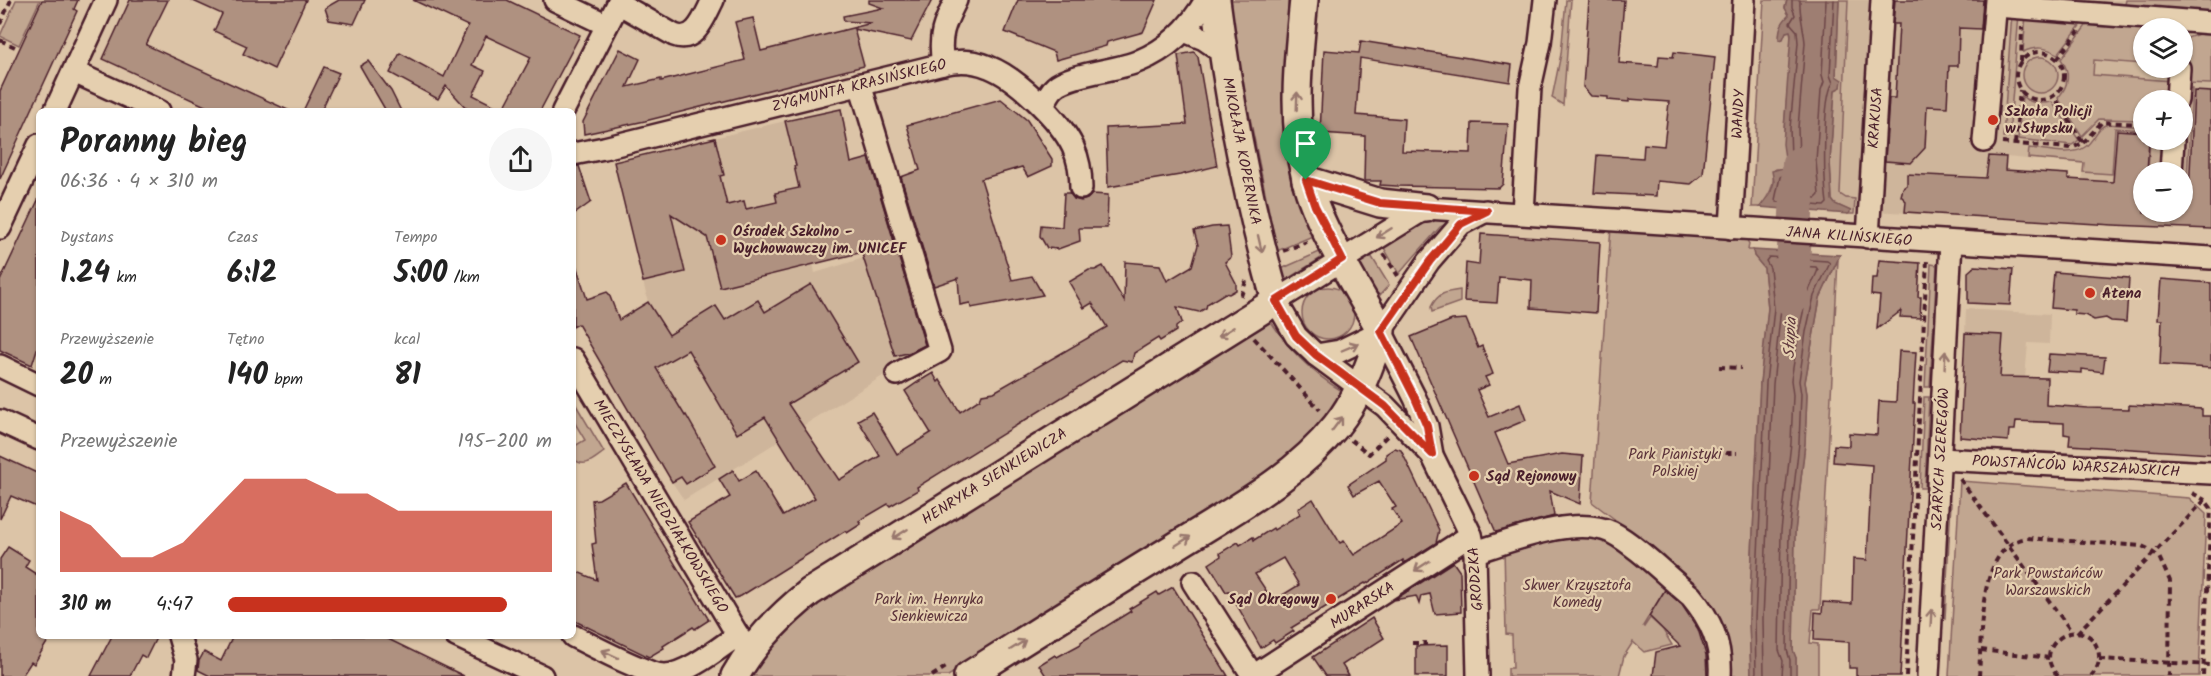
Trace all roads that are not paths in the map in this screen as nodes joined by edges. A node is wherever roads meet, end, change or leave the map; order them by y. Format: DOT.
graph roads {
  1 [pos="106,0"];
  2 [pos="555,0"];
  3 [pos="713,0"];
  4 [pos="956,0"];
  5 [pos="1206,0"];
  6 [pos="1216,0"];
  7 [pos="1304,0"];
  8 [pos="1545,0"];
  9 [pos="1744,0"];
  10 [pos="1882,0"];
  11 [pos="619,2"];
  12 [pos="1996,3"];
  13 [pos="2133,19"];
  14 [pos="2211,23"];
  15 [pos="607,25"];
  16 [pos="2193,25"];
  17 [pos="1184,31"];
  18 [pos="1223,52"];
  19 [pos="943,64"];
  20 [pos="74,72"];
  21 [pos="860,84"];
  22 [pos="1043,107"];
  23 [pos="56,108"];
  24 [pos="152,108"];
  25 [pos="565,108"];
  26 [pos="1984,141"];
  27 [pos="36,151"];
  28 [pos="576,153"];
  29 [pos="1306,180"];
  30 [pos="1081,188"];
  31 [pos="1426,208"];
  32 [pos="1487,211"];
  33 [pos="1523,213"];
  34 [pos="0,228"];
  35 [pos="1741,229"];
  36 [pos="1860,236"];
  37 [pos="1951,242"];
  38 [pos="2211,258"];
  39 [pos="1342,259"];
  40 [pos="1276,301"];
  41 [pos="1381,331"];
  42 [pos="1316,355"];
  43 [pos="576,364"];
  44 [pos="0,366"];
  45 [pos="897,374"];
  46 [pos="36,384"];
  47 [pos="1359,386"];
  48 [pos="0,421"];
  49 [pos="36,438"];
  50 [pos="1432,454"];
  51 [pos="1940,459"];
  52 [pos="2211,473"];
  53 [pos="1473,543"];
  54 [pos="1193,582"];
  55 [pos="576,637"];
  56 [pos="179,639"];
  57 [pos="462,639"];
  58 [pos="741,655"];
  59 [pos="184,676"];
  60 [pos="542,676"];
  61 [pos="968,676"];
  62 [pos="1253,676"];
  63 [pos="1478,676"];
  64 [pos="1720,676"];
  65 [pos="1928,676"];
  1 -- 20 [label="street"];
  2 -- 15 [label="street"];
  3 -- 11 [label="street"];
  4 -- 19 [label="street"];
  5 -- 17 [label="street"];
  6 -- 18 [label="main road, MIKOŁAJA KOPERNIKA"];
  29 -- 7 [label="main road, one-way"];
  8 -- 33 [label="street"];
  9 -- 35 [label="street, WANDY"];
  10 -- 36 [label="street, KRAKUSA"];
  11 -- 15 [label="street"];
  12 -- 13 [label="street"];
  12 -- 26 [label="street"];
  14 -- 16 [label="street"];
  15 -- 25 [label="street"];
  17 -- 18 [label="street"];
  17 -- 22 [label="street"];
  18 -- 40 [label="main road, MIKOŁAJA KOPERNIKA, one-way"];
  19 -- 21 [label="street, ZYGMUNTA KRASIŃSKIEGO"];
  19 -- 22 [label="street, ZYGMUNTA KRASIŃSKIEGO"];
  20 -- 23 [label="street"];
  20 -- 24 [label="street"];
  21 -- 28 [label="street, ZYGMUNTA KRASIŃSKIEGO"];
  21 -- 45 [label="street"];
  22 -- 30 [label="street, ZYGMUNTA KRASIŃSKIEGO"];
  27 -- 34 [label="street"];
  29 -- 31 [label="main road"];
  29 -- 39 [label="main road"];
  31 -- 32 [label="street, JANA KILIŃSKIEGO"];
  31 -- 39 [label="street, one-way"];
  32 -- 33 [label="street, JANA KILIŃSKIEGO"];
  32 -- 41 [label="street"];
  33 -- 35 [label="street, JANA KILIŃSKIEGO"];
  35 -- 36 [label="street, JANA KILIŃSKIEGO"];
  36 -- 37 [label="street, JANA KILIŃSKIEGO"];
  37 -- 38 [label="street, JANA KILIŃSKIEGO"];
  51 -- 37 [label="street, SZARYCH SZEREGÓW, one-way"];
  39 -- 40 [label="street"];
  39 -- 41 [label="main road"];
  40 -- 42 [label="street, GRODZKA"];
  40 -- 58 [label="main road, HENRYKA SIENKIEWICZA, one-way"];
  42 -- 41 [label="street, one-way"];
  41 -- 47 [label="main road"];
  41 -- 50 [label="street, GRODZKA"];
  42 -- 47 [label="street, GRODZKA"];
  43 -- 58 [label="street, MIECZYSŁAWA NIEDZIAŁKOWSKIEGO"];
  44 -- 46 [label="street"];
  47 -- 50 [label="street, GRODZKA"];
  61 -- 47 [label="main road, one-way"];
  48 -- 49 [label="street"];
  50 -- 53 [label="street, GRODZKA"];
  51 -- 52 [label="street, POWSTAŃCÓW WARSZAWSKICH"];
  65 -- 51 [label="street, SZARYCH SZEREGÓW, one-way"];
  53 -- 62 [label="street, MURARSKA, one-way"];
  53 -- 63 [label="street, GRODZKA"];
  53 -- 64 [label="street, MURARSKA"];
  54 -- 62 [label="street"];
  58 -- 55 [label="street, one-way"];
  56 -- 59 [label="street"];
  57 -- 60 [label="street"];
}
